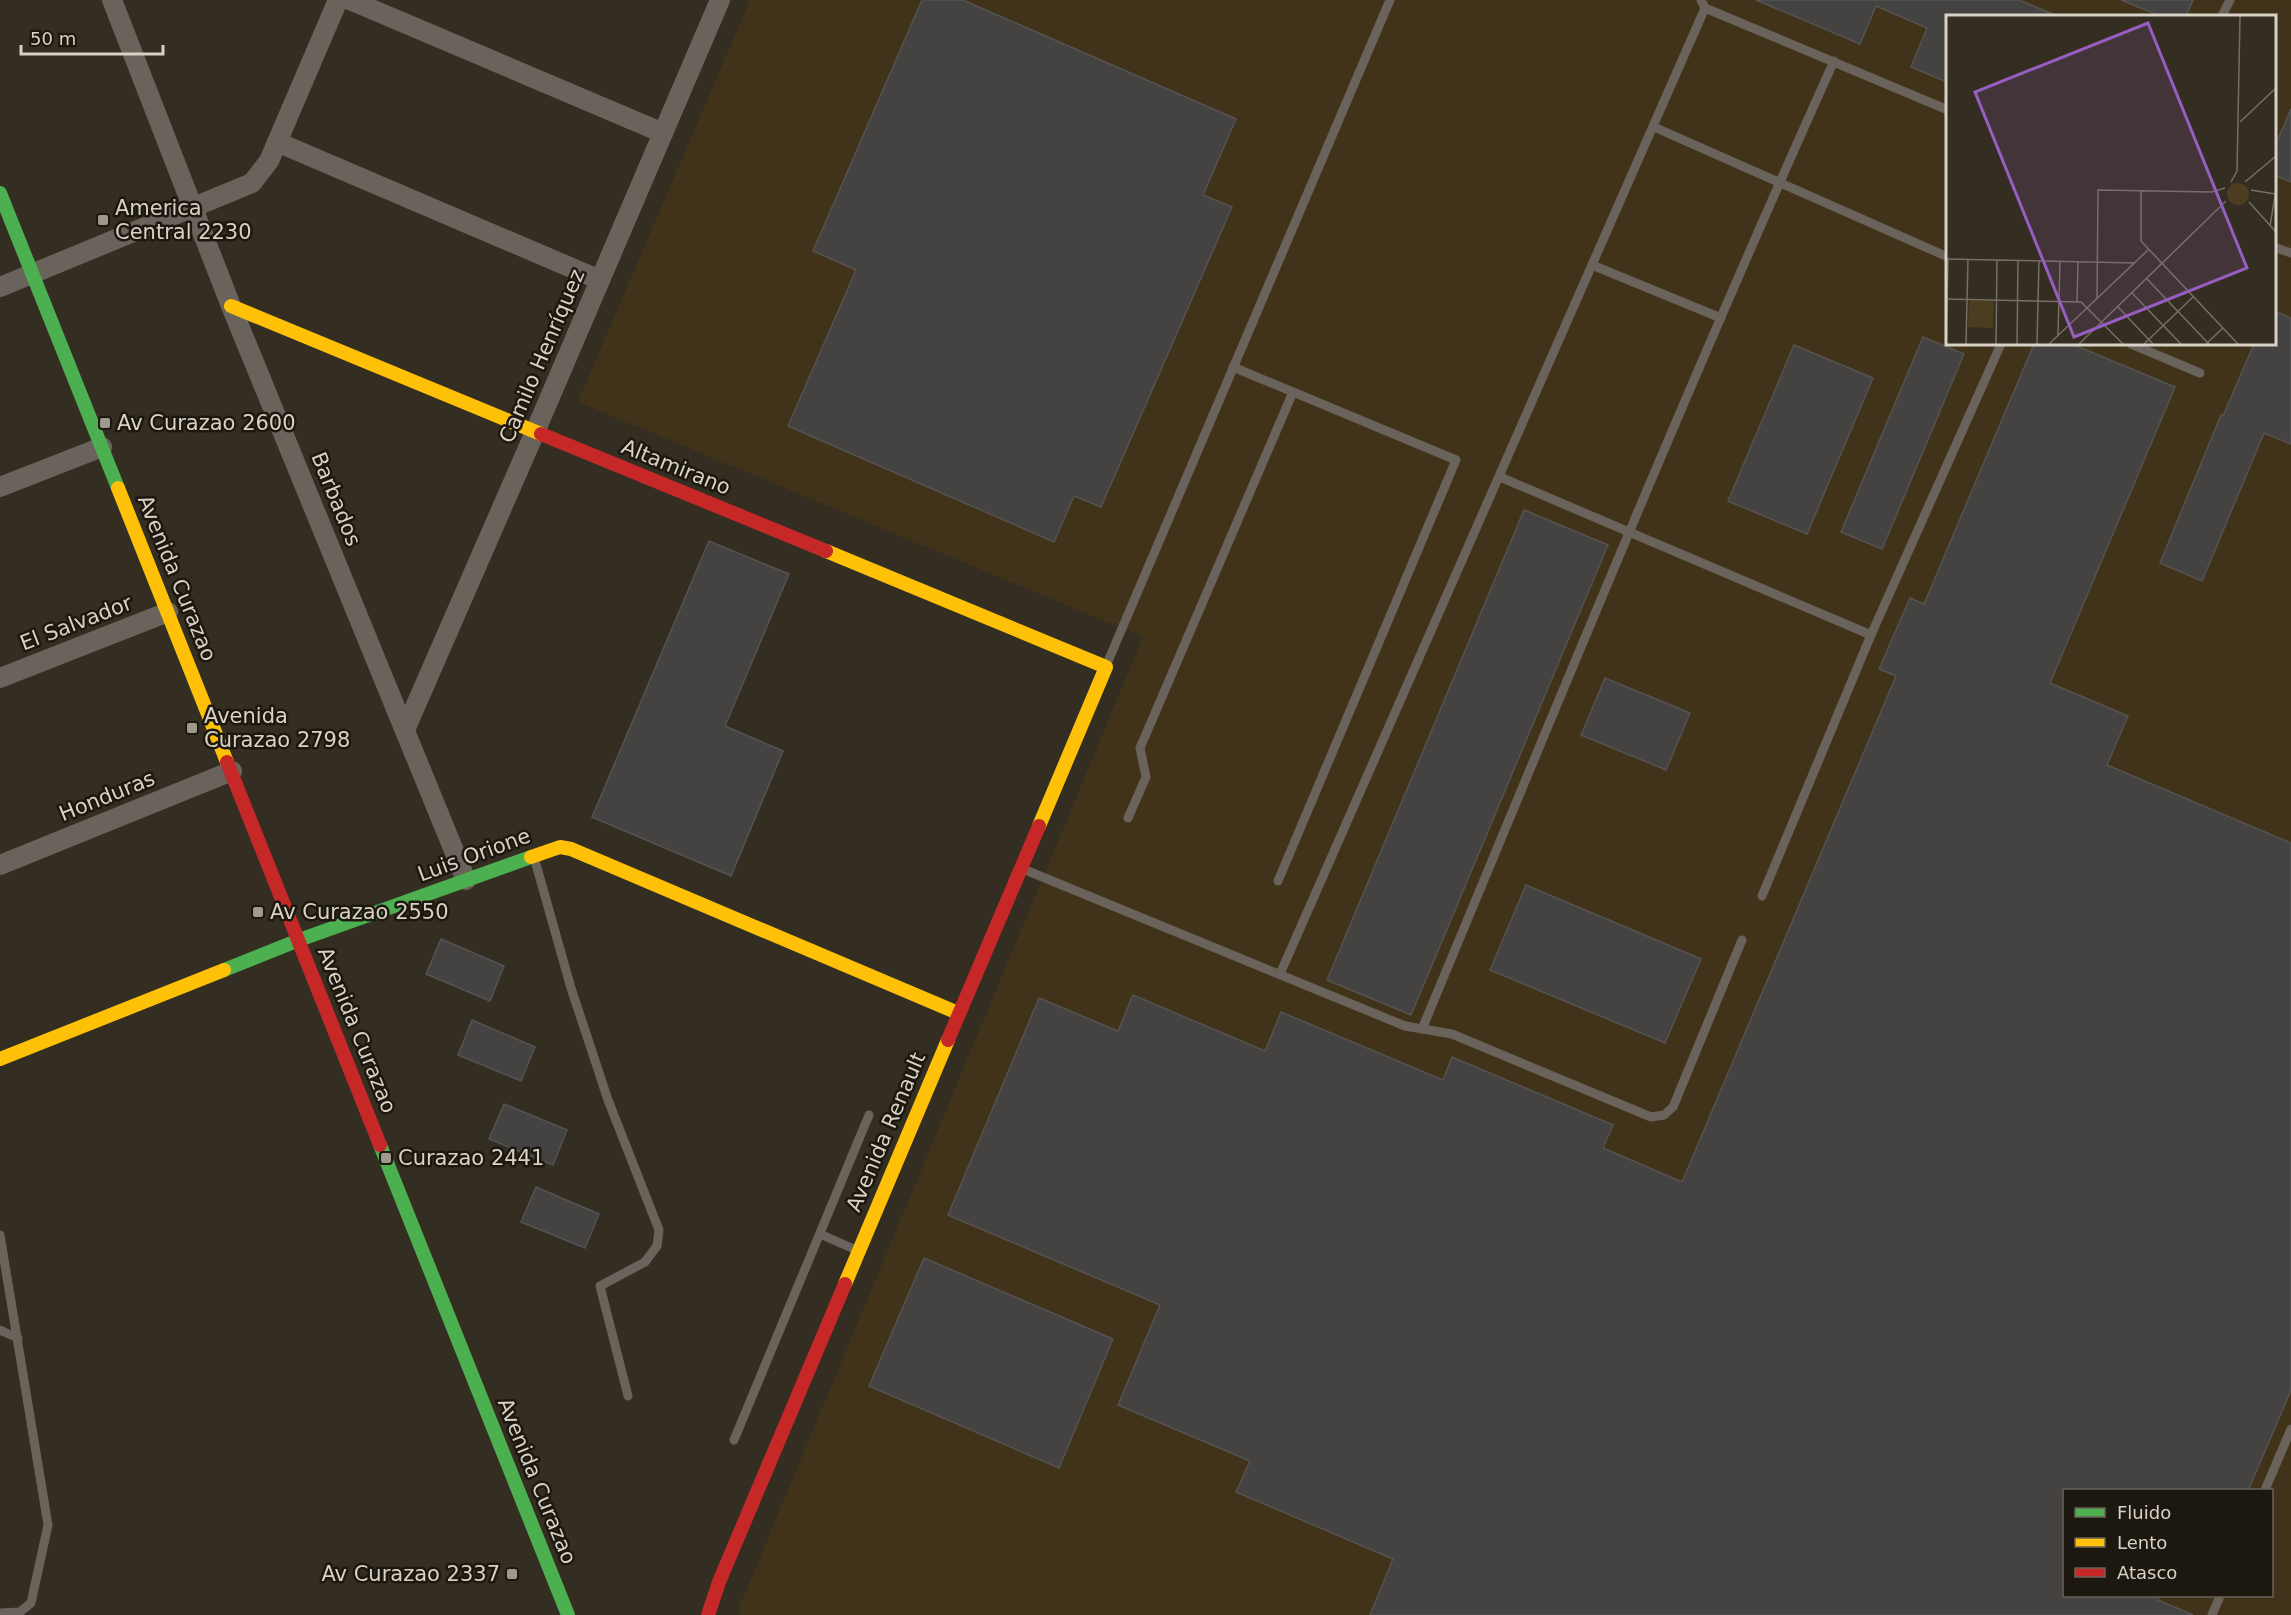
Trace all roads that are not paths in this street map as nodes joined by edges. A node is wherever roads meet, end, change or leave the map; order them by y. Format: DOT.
graph roads {
  1 [pos="112,0"];
  2 [pos="338,0"];
  3 [pos="350,0"];
  4 [pos="720,0"];
  5 [pos="1390,0"];
  6 [pos="2230,0"];
  7 [pos="1703,4"];
  8 [pos="2222,15"];
  9 [pos="1834,61"];
  10 [pos="1946,110"];
  11 [pos="1654,127"];
  12 [pos="663,133"];
  13 [pos="277,142"];
  14 [pos="1779,182"];
  15 [pos="0,193"];
  16 [pos="194,208"];
  17 [pos="2276,248"];
  18 [pos="2291,253"];
  19 [pos="1946,257"];
  20 [pos="1592,265"];
  21 [pos="32,274"];
  22 [pos="600,280"];
  23 [pos="0,287"];
  24 [pos="231,306"];
  25 [pos="1721,318"];
  26 [pos="2001,345"];
  27 [pos="2133,345"];
  28 [pos="1233,367"];
  29 [pos="2200,373"];
  30 [pos="1293,392"];
  31 [pos="535,432"];
  32 [pos="102,447"];
  33 [pos="1500,477"];
  34 [pos="0,487"];
  35 [pos="1630,532"];
  36 [pos="168,612"];
  37 [pos="1871,635"];
  38 [pos="1106,667"];
  39 [pos="0,678"];
  40 [pos="405,730"];
  41 [pos="232,771"];
  42 [pos="1128,818"];
  43 [pos="533,856"];
  44 [pos="0,866"];
  45 [pos="1020,867"];
  46 [pos="466,880"];
  47 [pos="1278,881"];
  48 [pos="1762,896"];
  49 [pos="299,940"];
  50 [pos="1742,940"];
  51 [pos="1280,974"];
  52 [pos="958,1013"];
  53 [pos="1422,1029"];
  54 [pos="0,1059"];
  55 [pos="869,1115"];
  56 [pos="820,1234"];
  57 [pos="0,1235"];
  58 [pos="858,1251"];
  59 [pos="0,1330"];
  60 [pos="18,1338"];
  61 [pos="628,1396"];
  62 [pos="2291,1429"];
  63 [pos="734,1440"];
  64 [pos="2266,1489"];
  65 [pos="2220,1597"];
  66 [pos="0,1613"];
  67 [pos="568,1615"];
  68 [pos="708,1615"];
  69 [pos="2212,1615"];
  1 -- 16 [label="street, Barbados"];
  2 -- 13 [label="street"];
  3 -- 12 [label="street"];
  4 -- 12 [label="street, Camilo Henríquez"];
  5 -- 28 [label="lane"];
  6 -- 8 [label="lane"];
  7 -- 9 [label="lane"];
  7 -- 11 [label="lane"];
  9 -- 10 [label="lane"];
  9 -- 14 [label="lane"];
  11 -- 14 [label="lane"];
  11 -- 20 [label="lane"];
  12 -- 22 [label="street, Camilo Henríquez"];
  13 -- 16 [label="street"];
  13 -- 22 [label="street"];
  14 -- 19 [label="lane"];
  14 -- 25 [label="lane"];
  15 -- 21 [label="street, Avenida Curazao"];
  16 -- 21 [label="street"];
  16 -- 24 [label="street, Barbados"];
  17 -- 18 [label="lane"];
  20 -- 25 [label="lane"];
  20 -- 33 [label="lane"];
  21 -- 23 [label="street"];
  21 -- 32 [label="street, Avenida Curazao"];
  22 -- 31 [label="street, Camilo Henríquez"];
  24 -- 31 [label="street, Altamirano"];
  24 -- 40 [label="street, Barbados"];
  25 -- 35 [label="lane"];
  26 -- 37 [label="lane"];
  27 -- 29 [label="lane"];
  28 -- 30 [label="lane"];
  28 -- 38 [label="lane"];
  30 -- 42 [label="lane"];
  30 -- 47 [label="lane"];
  31 -- 38 [label="street, Altamirano"];
  31 -- 40 [label="street, Camilo Henríquez"];
  32 -- 34 [label="street"];
  32 -- 36 [label="street, Avenida Curazao"];
  33 -- 35 [label="lane"];
  33 -- 51 [label="lane"];
  35 -- 37 [label="lane"];
  35 -- 53 [label="lane"];
  36 -- 39 [label="street, El Salvador"];
  36 -- 41 [label="street, Avenida Curazao"];
  37 -- 48 [label="lane"];
  38 -- 45 [label="street, Avenida Renault"];
  40 -- 46 [label="street, Barbados"];
  41 -- 44 [label="street, Honduras"];
  41 -- 49 [label="street, Avenida Curazao"];
  43 -- 46 [label="street, Luis Orione"];
  43 -- 52 [label="street, Luis Orione"];
  43 -- 61 [label="lane"];
  45 -- 51 [label="lane"];
  45 -- 52 [label="street, Avenida Renault"];
  46 -- 49 [label="street, Luis Orione"];
  49 -- 54 [label="street, Luis Orione"];
  49 -- 67 [label="street, Avenida Curazao"];
  50 -- 53 [label="lane"];
  51 -- 53 [label="lane"];
  52 -- 58 [label="street, Avenida Renault"];
  55 -- 56 [label="lane"];
  56 -- 58 [label="lane"];
  56 -- 63 [label="lane"];
  57 -- 60 [label="lane"];
  58 -- 68 [label="street, Avenida Renault"];
  59 -- 60 [label="lane"];
  60 -- 66 [label="lane"];
  62 -- 64 [label="lane"];
  65 -- 69 [label="lane"];
}
